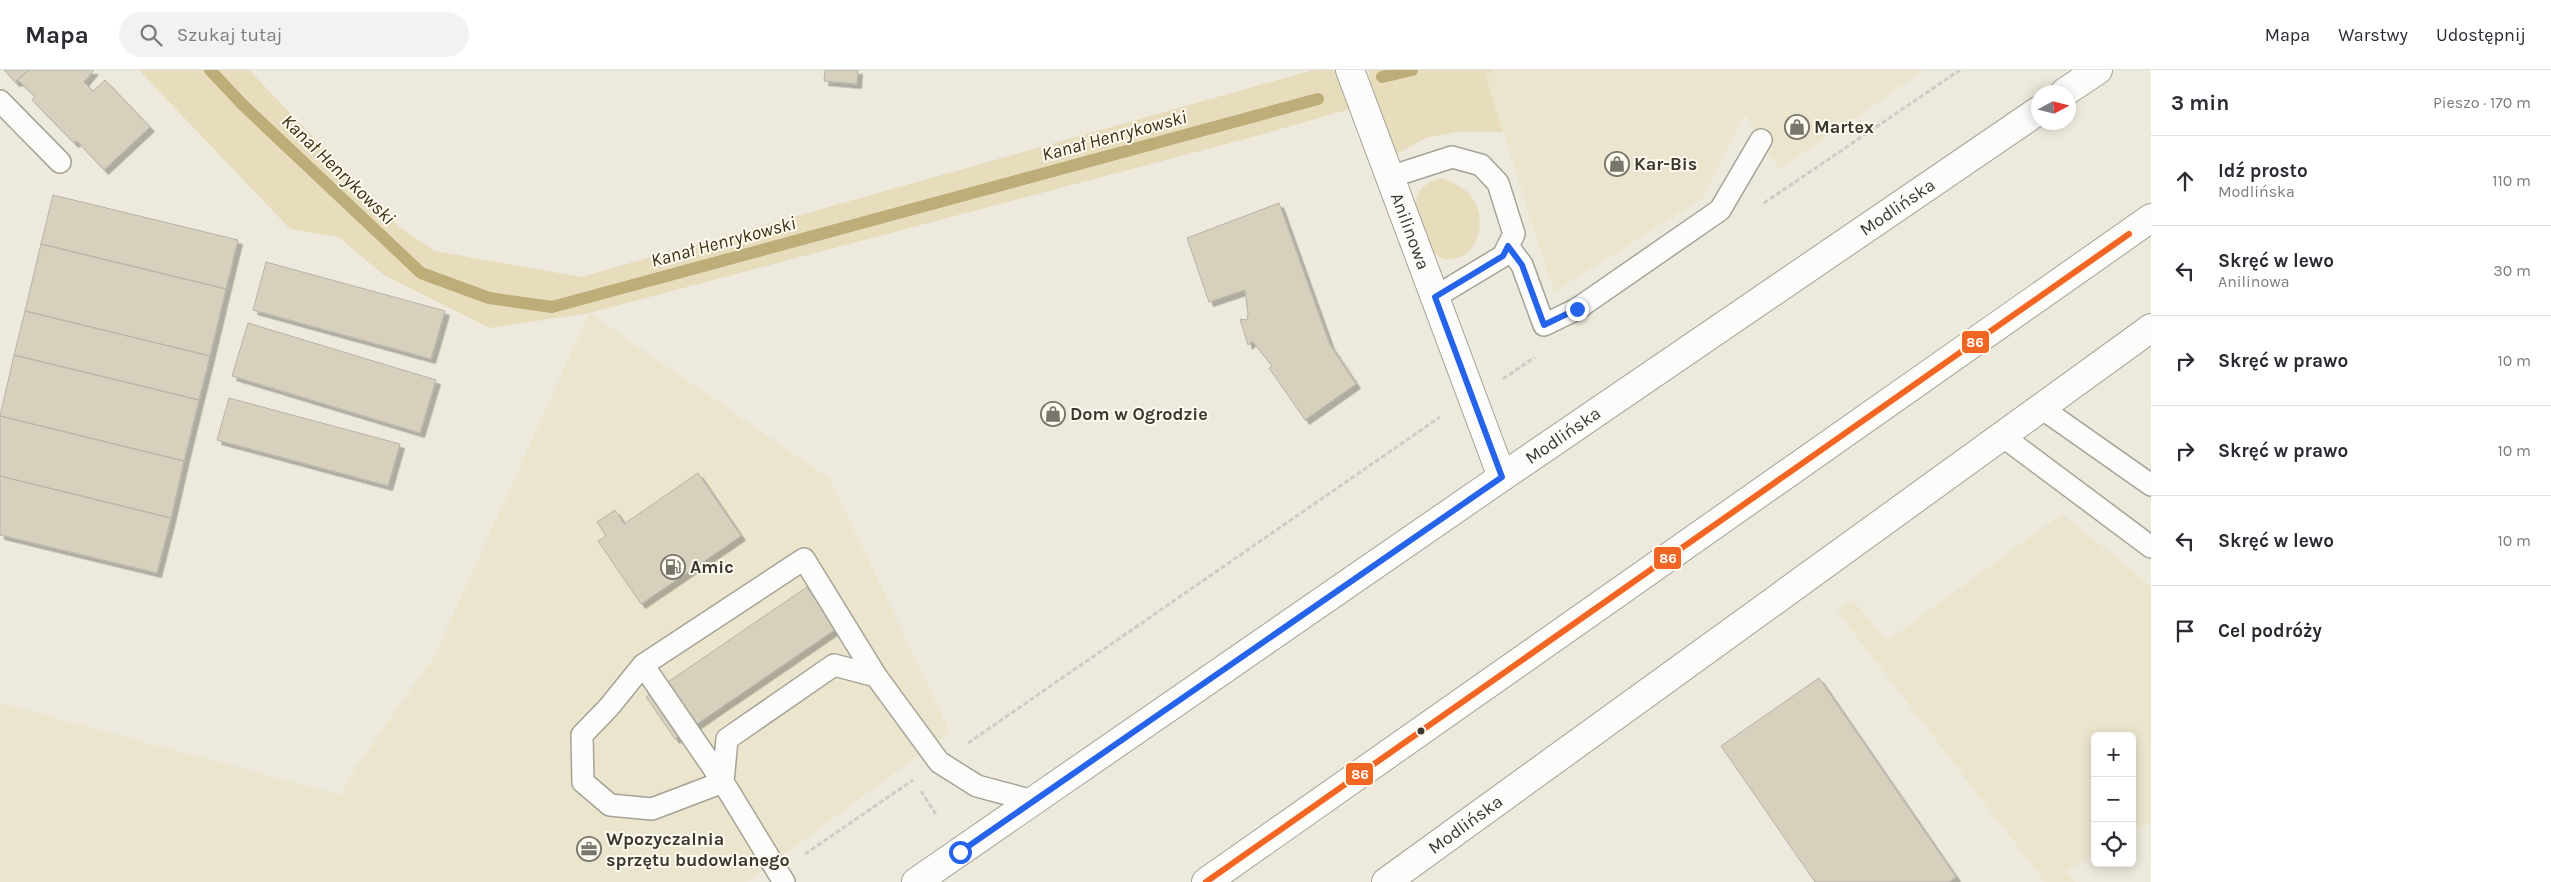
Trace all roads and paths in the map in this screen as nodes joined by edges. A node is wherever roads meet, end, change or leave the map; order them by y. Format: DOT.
graph roads {
  1 [pos="1350,70"];
  2 [pos="1960,70"];
  3 [pos="2098,70"];
  4 [pos="2076,85"];
  5 [pos="0,102"];
  6 [pos="2031,116"];
  7 [pos="1761,140"];
  8 [pos="60,162"];
  9 [pos="1390,176"];
  10 [pos="1762,204"];
  11 [pos="2151,218"];
  12 [pos="1508,246"];
  13 [pos="1435,297"];
  14 [pos="2151,328"];
  15 [pos="1538,355"];
  16 [pos="1472,399"];
  17 [pos="2040,407"];
  18 [pos="2002,435"];
  19 [pos="1502,477"];
  20 [pos="2151,485"];
  21 [pos="2151,547"];
  22 [pos="643,665"];
  23 [pos="876,676"];
  24 [pos="939,762"];
  25 [pos="914,780"];
  26 [pos="723,782"];
  27 [pos="1033,800"];
  28 [pos="937,816"];
  29 [pos="781,877"];
  30 [pos="916,882"];
  31 [pos="1206,882"];
  32 [pos="1386,882"];
  1 -- 9 [label="main road, Anilinowa"];
  2 -- 10 [label="path"];
  3 -- 4 [label="main road"];
  5 -- 8 [label="lane"];
  6 -- 19 [label="main road, Modlińska"];
  7 -- 12 [label="lane"];
  9 -- 12 [label="lane"];
  9 -- 13 [label="main road, Anilinowa"];
  11 -- 31 [label="main road"];
  12 -- 13 [label="lane"];
  13 -- 16 [label="main road, Anilinowa"];
  14 -- 17 [label="main road, Modlińska"];
  15 -- 16 [label="path"];
  16 -- 19 [label="main road, Anilinowa"];
  16 -- 24 [label="path"];
  17 -- 18 [label="main road, Modlińska"];
  17 -- 20 [label="lane"];
  18 -- 21 [label="lane"];
  18 -- 32 [label="main road, Modlińska"];
  19 -- 27 [label="main road, Modlińska"];
  22 -- 23 [label="lane"];
  22 -- 26 [label="lane"];
  22 -- 26 [label="lane"];
  23 -- 24 [label="lane"];
  23 -- 26 [label="lane"];
  24 -- 25 [label="path"];
  24 -- 27 [label="lane"];
  25 -- 28 [label="path"];
  25 -- 29 [label="path"];
  26 -- 29 [label="lane"];
  27 -- 30 [label="main road, Modlińska"];
}
